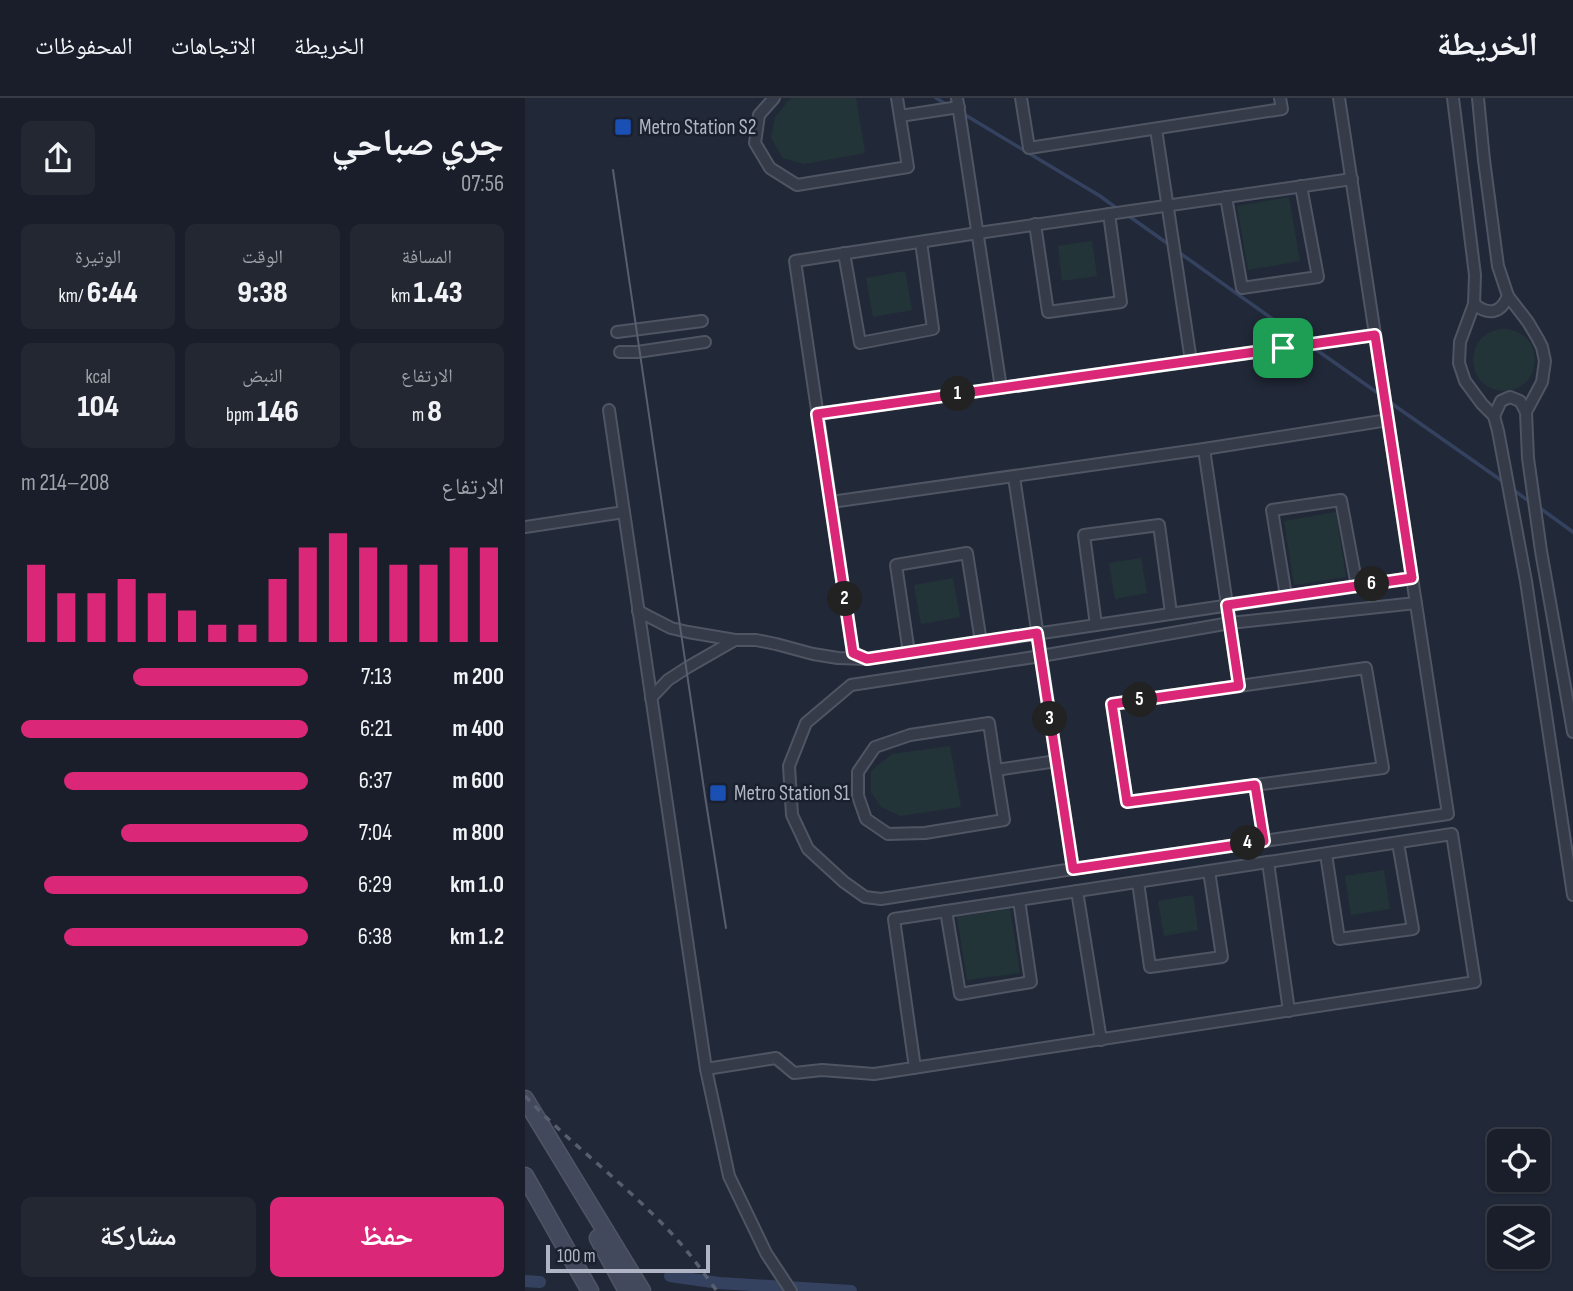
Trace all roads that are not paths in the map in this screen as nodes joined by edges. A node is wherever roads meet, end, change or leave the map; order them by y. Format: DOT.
graph roads {
  1 [pos="774,98"];
  2 [pos="897,98"];
  3 [pos="1021,98"];
  4 [pos="1280,98"];
  5 [pos="1339,98"];
  6 [pos="1453,98"];
  7 [pos="1478,98"];
  8 [pos="958,103"];
  9 [pos="900,116"];
  10 [pos="1156,129"];
  11 [pos="1352,179"];
  12 [pos="1301,186"];
  13 [pos="1226,197"];
  14 [pos="1167,205"];
  15 [pos="1109,214"];
  16 [pos="1035,224"];
  17 [pos="978,233"];
  18 [pos="921,242"];
  19 [pos="844,253"];
  20 [pos="1508,296"];
  21 [pos="1474,304"];
  22 [pos="702,321"];
  23 [pos="617,332"];
  24 [pos="1375,335"];
  25 [pos="705,342"];
  26 [pos="621,352"];
  27 [pos="1191,361"];
  28 [pos="1001,388"];
  29 [pos="609,410"];
  30 [pos="1525,412"];
  31 [pos="817,414"];
  32 [pos="1494,416"];
  33 [pos="1388,420"];
  34 [pos="1204,449"];
  35 [pos="1014,477"];
  36 [pos="831,502"];
  37 [pos="624,512"];
  38 [pos="525,527"];
  39 [pos="1412,578"];
  40 [pos="1357,586"];
  41 [pos="1286,596"];
  42 [pos="1416,603"];
  43 [pos="1227,605"];
  44 [pos="638,611"];
  45 [pos="1171,613"];
  46 [pos="1230,623"];
  47 [pos="1096,625"];
  48 [pos="1037,633"];
  49 [pos="735,640"];
  50 [pos="981,642"];
  51 [pos="909,653"];
  52 [pos="1041,656"];
  53 [pos="867,659"];
  54 [pos="1239,686"];
  55 [pos="651,698"];
  56 [pos="1573,732"];
  57 [pos="1057,761"];
  58 [pos="996,770"];
  59 [pos="1255,785"];
  60 [pos="1264,841"];
  61 [pos="1398,843"];
  62 [pos="1326,854"];
  63 [pos="1268,862"];
  64 [pos="1073,869"];
  65 [pos="1209,871"];
  66 [pos="1138,882"];
  67 [pos="1077,891"];
  68 [pos="1573,895"];
  69 [pos="1019,900"];
  70 [pos="946,911"];
  71 [pos="1289,1011"];
  72 [pos="1101,1040"];
  73 [pos="915,1068"];
  74 [pos="706,1069"];
  75 [pos="525,1101"];
  76 [pos="525,1175"];
  77 [pos="525,1184"];
  78 [pos="580,1291"];
  79 [pos="590,1291"];
  80 [pos="627,1291"];
  81 [pos="642,1291"];
  82 [pos="791,1291"];
  1 -- 9 [label="street"];
  2 -- 9 [label="street"];
  3 -- 10 [label="street"];
  4 -- 10 [label="street"];
  5 -- 11 [label="street"];
  6 -- 21 [label="street"];
  7 -- 20 [label="street"];
  8 -- 9 [label="street"];
  8 -- 17 [label="street"];
  10 -- 14 [label="street"];
  11 -- 12 [label="street"];
  11 -- 24 [label="street"];
  12 -- 13 [label="street"];
  12 -- 13 [label="street"];
  13 -- 14 [label="street"];
  14 -- 15 [label="street"];
  14 -- 27 [label="street"];
  15 -- 16 [label="street"];
  15 -- 16 [label="street"];
  16 -- 17 [label="street"];
  17 -- 18 [label="street"];
  17 -- 28 [label="street"];
  18 -- 19 [label="street"];
  18 -- 19 [label="street"];
  19 -- 31 [label="street"];
  20 -- 21 [label="street"];
  20 -- 30 [label="street"];
  21 -- 32 [label="street"];
  22 -- 23 [label="street"];
  24 -- 27 [label="street"];
  24 -- 33 [label="street"];
  25 -- 26 [label="street"];
  27 -- 28 [label="street"];
  28 -- 31 [label="street"];
  29 -- 37 [label="street"];
  30 -- 32 [label="street"];
  30 -- 56 [label="street"];
  31 -- 36 [label="street"];
  32 -- 68 [label="street"];
  33 -- 34 [label="street"];
  33 -- 39 [label="street"];
  34 -- 35 [label="street"];
  34 -- 43 [label="street"];
  35 -- 36 [label="street"];
  35 -- 48 [label="street"];
  36 -- 53 [label="street"];
  37 -- 38 [label="street"];
  37 -- 44 [label="street"];
  39 -- 40 [label="street"];
  39 -- 42 [label="street"];
  40 -- 41 [label="street"];
  40 -- 41 [label="street"];
  41 -- 43 [label="street"];
  42 -- 46 [label="street"];
  42 -- 60 [label="street"];
  43 -- 45 [label="street"];
  43 -- 46 [label="street"];
  44 -- 49 [label="street"];
  44 -- 55 [label="street"];
  45 -- 47 [label="street"];
  45 -- 47 [label="street"];
  46 -- 52 [label="street"];
  46 -- 54 [label="street"];
  47 -- 48 [label="street"];
  48 -- 50 [label="street"];
  48 -- 52 [label="street"];
  49 -- 53 [label="street"];
  49 -- 55 [label="street"];
  50 -- 51 [label="street"];
  50 -- 51 [label="street"];
  51 -- 53 [label="street"];
  52 -- 57 [label="street"];
  52 -- 64 [label="street"];
  54 -- 59 [label="street"];
  54 -- 59 [label="street"];
  55 -- 74 [label="street"];
  57 -- 58 [label="street"];
  57 -- 64 [label="street"];
  58 -- 58 [label="street"];
  59 -- 60 [label="street"];
  60 -- 64 [label="street"];
  61 -- 62 [label="street"];
  61 -- 62 [label="street"];
  61 -- 71 [label="street"];
  62 -- 63 [label="street"];
  63 -- 65 [label="street"];
  63 -- 71 [label="street"];
  65 -- 66 [label="street"];
  65 -- 66 [label="street"];
  66 -- 67 [label="street"];
  67 -- 69 [label="street"];
  67 -- 72 [label="street"];
  69 -- 70 [label="street"];
  69 -- 70 [label="street"];
  70 -- 73 [label="street"];
  71 -- 72 [label="street"];
  72 -- 73 [label="street"];
  73 -- 74 [label="street"];
  74 -- 82 [label="street"];
  75 -- 80 [label="main road"];
  75 -- 81 [label="main road"];
  76 -- 79 [label="main road"];
  77 -- 78 [label="main road"];
}
